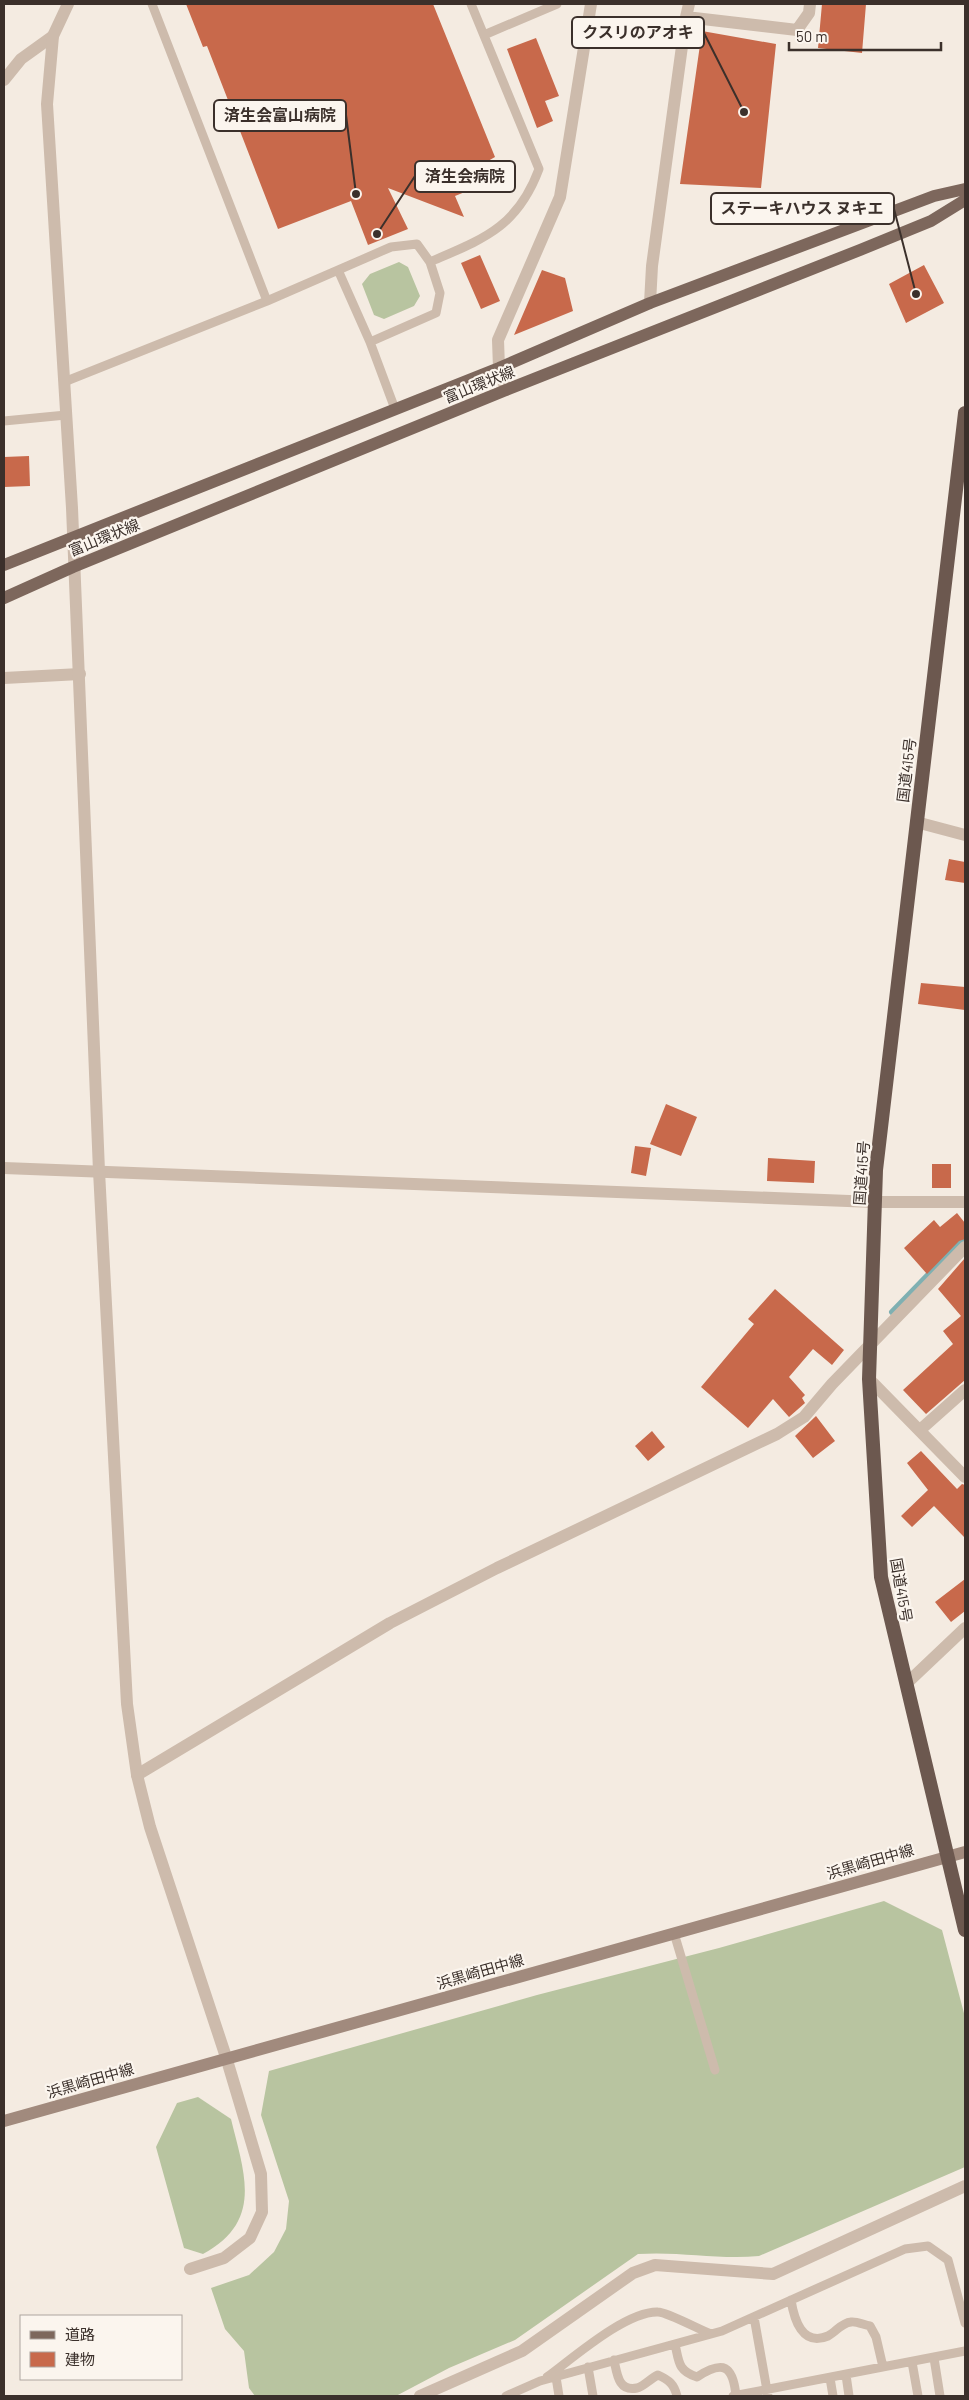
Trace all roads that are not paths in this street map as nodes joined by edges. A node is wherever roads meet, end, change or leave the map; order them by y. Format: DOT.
graph roads {
  1 [pos="68,4"];
  2 [pos="152,4"];
  3 [pos="471,4"];
  4 [pos="556,4"];
  5 [pos="592,4"];
  6 [pos="689,4"];
  7 [pos="810,4"];
  8 [pos="686,17"];
  9 [pos="484,34"];
  10 [pos="53,36"];
  11 [pos="4,80"];
  12 [pos="965,189"];
  13 [pos="965,200"];
  14 [pos="430,262"];
  15 [pos="338,270"];
  16 [pos="267,301"];
  17 [pos="650,303"];
  18 [pos="370,342"];
  19 [pos="499,368"];
  20 [pos="64,382"];
  21 [pos="506,390"];
  22 [pos="395,409"];
  23 [pos="965,413"];
  24 [pos="66,415"];
  25 [pos="4,422"];
  26 [pos="73,536"];
  27 [pos="4,564"];
  28 [pos="73,567"];
  29 [pos="4,598"];
  30 [pos="80,674"];
  31 [pos="4,678"];
  32 [pos="916,822"];
  33 [pos="965,835"];
  34 [pos="4,1168"];
  35 [pos="99,1170"];
  36 [pos="874,1202"];
  37 [pos="965,1202"];
  38 [pos="965,1247"];
  39 [pos="870,1346"];
  40 [pos="869,1379"];
  41 [pos="965,1390"];
  42 [pos="920,1430"];
  43 [pos="965,1477"];
  44 [pos="965,1628"];
  45 [pos="906,1684"];
  46 [pos="137,1775"];
  47 [pos="965,1852"];
  48 [pos="946,1857"];
  49 [pos="965,1930"];
  50 [pos="674,1933"];
  51 [pos="226,2058"];
  52 [pos="715,2070"];
  53 [pos="4,2121"];
  54 [pos="965,2186"];
  55 [pos="190,2269"];
  56 [pos="791,2300"];
  57 [pos="754,2317"];
  58 [pos="965,2323"];
  59 [pos="711,2334"];
  60 [pos="676,2344"];
  61 [pos="965,2352"];
  62 [pos="934,2358"];
  63 [pos="614,2360"];
  64 [pos="912,2362"];
  65 [pos="588,2367"];
  66 [pos="883,2367"];
  67 [pos="846,2375"];
  68 [pos="556,2377"];
  69 [pos="830,2378"];
  70 [pos="540,2381"];
  71 [pos="768,2393"];
  72 [pos="420,2396"];
  73 [pos="509,2396"];
  74 [pos="559,2396"];
  75 [pos="593,2396"];
  76 [pos="677,2396"];
  77 [pos="735,2396"];
  78 [pos="833,2396"];
  79 [pos="849,2396"];
  80 [pos="918,2396"];
  81 [pos="940,2396"];
  1 -- 10 [label="street"];
  2 -- 16 [label="lane"];
  3 -- 9 [label="lane"];
  4 -- 9 [label="lane"];
  5 -- 19 [label="street"];
  6 -- 8 [label="street"];
  7 -- 8 [label="street"];
  8 -- 17 [label="street"];
  9 -- 14 [label="lane"];
  10 -- 11 [label="street"];
  10 -- 20 [label="street"];
  12 -- 17 [label="main road, 富山環状線"];
  13 -- 21 [label="main road, 富山環状線"];
  14 -- 15 [label="lane"];
  14 -- 18 [label="lane"];
  15 -- 16 [label="lane"];
  15 -- 18 [label="lane"];
  16 -- 20 [label="lane"];
  17 -- 19 [label="main road, 富山環状線"];
  18 -- 22 [label="lane"];
  19 -- 21 [label="street"];
  19 -- 22 [label="main road, 富山環状線"];
  20 -- 24 [label="street"];
  21 -- 28 [label="main road, 富山環状線"];
  22 -- 26 [label="main road, 富山環状線"];
  23 -- 32 [label="highway, 国道415号"];
  24 -- 25 [label="lane"];
  24 -- 26 [label="street"];
  26 -- 27 [label="main road, 富山環状線"];
  26 -- 28 [label="street"];
  28 -- 29 [label="main road, 富山環状線"];
  28 -- 30 [label="street"];
  30 -- 31 [label="street"];
  30 -- 35 [label="street"];
  32 -- 33 [label="street"];
  32 -- 36 [label="highway, 国道415号"];
  34 -- 35 [label="street"];
  35 -- 36 [label="street"];
  35 -- 46 [label="street"];
  36 -- 37 [label="street"];
  36 -- 39 [label="highway, 国道415号"];
  38 -- 39 [label="street"];
  39 -- 40 [label="highway, 国道415号"];
  39 -- 46 [label="street"];
  40 -- 42 [label="street"];
  40 -- 45 [label="highway, 国道415号"];
  41 -- 42 [label="street"];
  42 -- 43 [label="street"];
  44 -- 45 [label="street"];
  45 -- 48 [label="highway, 国道415号"];
  46 -- 51 [label="street"];
  47 -- 48 [label="main road, 浜黒崎田中線"];
  48 -- 49 [label="highway, 国道415号"];
  48 -- 50 [label="main road, 浜黒崎田中線"];
  50 -- 51 [label="main road, 浜黒崎田中線"];
  50 -- 52 [label="lane"];
  51 -- 53 [label="main road, 浜黒崎田中線"];
  51 -- 55 [label="street"];
  54 -- 72 [label="street"];
  56 -- 57 [label="lane"];
  56 -- 58 [label="lane"];
  56 -- 66 [label="lane"];
  57 -- 59 [label="lane"];
  57 -- 71 [label="lane"];
  59 -- 60 [label="lane"];
  59 -- 70 [label="lane"];
  60 -- 63 [label="lane"];
  60 -- 77 [label="lane"];
  61 -- 62 [label="lane"];
  62 -- 64 [label="lane"];
  62 -- 81 [label="lane"];
  63 -- 65 [label="lane"];
  63 -- 76 [label="lane"];
  64 -- 66 [label="lane"];
  64 -- 80 [label="lane"];
  65 -- 68 [label="lane"];
  65 -- 75 [label="lane"];
  66 -- 67 [label="lane"];
  67 -- 69 [label="lane"];
  67 -- 79 [label="lane"];
  68 -- 70 [label="lane"];
  68 -- 74 [label="lane"];
  69 -- 71 [label="lane"];
  69 -- 78 [label="lane"];
  70 -- 73 [label="lane"];
  71 -- 77 [label="lane"];
}
